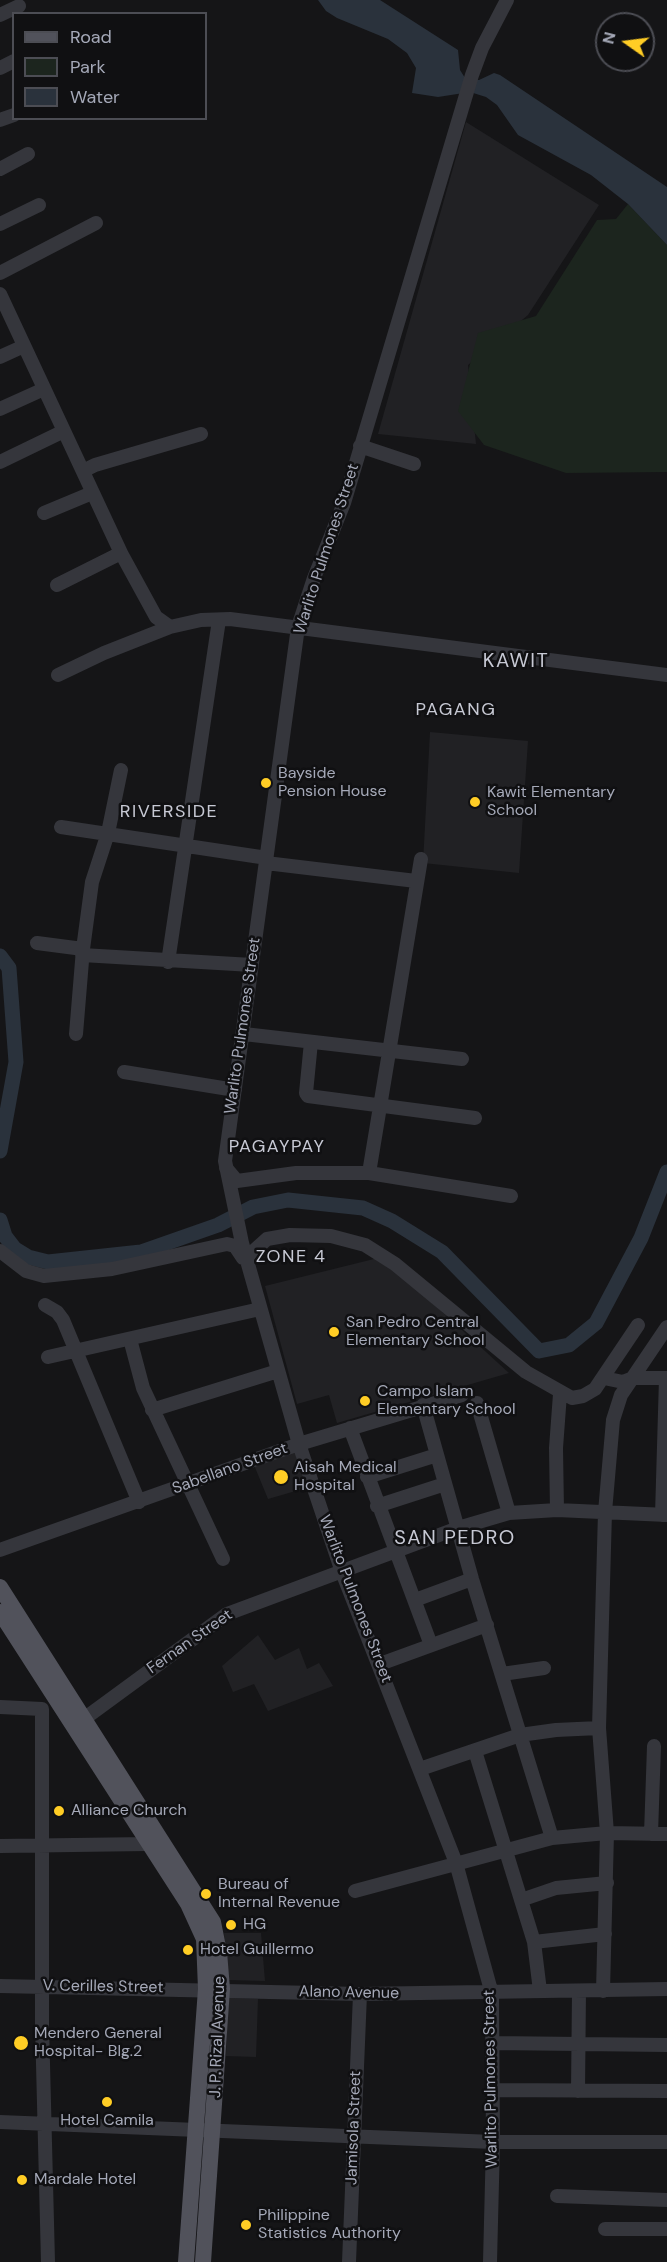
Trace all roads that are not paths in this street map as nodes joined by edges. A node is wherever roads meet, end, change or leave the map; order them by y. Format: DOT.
graph roads {
  1 [pos="507,0"];
  2 [pos="19,6"];
  3 [pos="0,15"];
  4 [pos="28,154"];
  5 [pos="0,169"];
  6 [pos="39,205"];
  7 [pos="96,223"];
  8 [pos="0,224"];
  9 [pos="0,273"];
  10 [pos="1,300"];
  11 [pos="24,346"];
  12 [pos="0,357"];
  13 [pos="44,389"];
  14 [pos="0,409"];
  15 [pos="64,431"];
  16 [pos="201,434"];
  17 [pos="360,446"];
  18 [pos="0,462"];
  19 [pos="414,464"];
  20 [pos="83,471"];
  21 [pos="93,493"];
  22 [pos="44,513"];
  23 [pos="121,553"];
  24 [pos="57,585"];
  25 [pos="219,620"];
  26 [pos="170,627"];
  27 [pos="298,627"];
  28 [pos="58,675"];
  29 [pos="667,675"];
  30 [pos="121,770"];
  31 [pos="61,827"];
  32 [pos="108,833"];
  33 [pos="186,847"];
  34 [pos="421,859"];
  35 [pos="266,861"];
  36 [pos="416,881"];
  37 [pos="37,943"];
  38 [pos="83,952"];
  39 [pos="168,962"];
  40 [pos="252,965"];
  41 [pos="76,1034"];
  42 [pos="244,1034"];
  43 [pos="311,1042"];
  44 [pos="388,1051"];
  45 [pos="462,1059"];
  46 [pos="124,1072"];
  47 [pos="235,1090"];
  48 [pos="380,1106"];
  49 [pos="475,1118"];
  50 [pos="226,1168"];
  51 [pos="369,1173"];
  52 [pos="512,1196"];
  53 [pos="0,1251"];
  54 [pos="248,1262"];
  55 [pos="45,1305"];
  56 [pos="260,1309"];
  57 [pos="638,1325"];
  58 [pos="667,1327"];
  59 [pos="130,1339"];
  60 [pos="78,1351"];
  61 [pos="48,1357"];
  62 [pos="278,1371"];
  63 [pos="604,1378"];
  64 [pos="633,1378"];
  65 [pos="666,1378"];
  66 [pos="560,1394"];
  67 [pos="462,1395"];
  68 [pos="477,1403"];
  69 [pos="423,1405"];
  70 [pos="152,1410"];
  71 [pos="350,1428"];
  72 [pos="299,1444"];
  73 [pos="437,1455"];
  74 [pos="367,1477"];
  75 [pos="189,1483"];
  76 [pos="445,1484"];
  77 [pos="139,1502"];
  78 [pos="377,1506"];
  79 [pos="557,1510"];
  80 [pos="605,1512"];
  81 [pos="509,1513"];
  82 [pos="665,1515"];
  83 [pos="458,1528"];
  84 [pos="0,1550"];
  85 [pos="397,1553"];
  86 [pos="223,1559"];
  87 [pos="342,1572"];
  88 [pos="472,1579"];
  89 [pos="0,1587"];
  90 [pos="415,1600"];
  91 [pos="0,1612"];
  92 [pos="487,1625"];
  93 [pos="431,1645"];
  94 [pos="30,1648"];
  95 [pos="380,1664"];
  96 [pos="544,1668"];
  97 [pos="502,1674"];
  98 [pos="54,1700"];
  99 [pos="0,1707"];
  100 [pos="78,1724"];
  101 [pos="599,1728"];
  102 [pos="520,1735"];
  103 [pos="654,1746"];
  104 [pos="475,1751"];
  105 [pos="420,1769"];
  106 [pos="608,1833"];
  107 [pos="651,1834"];
  108 [pos="667,1834"];
  109 [pos="552,1838"];
  110 [pos="154,1840"];
  111 [pos="0,1846"];
  112 [pos="40,1847"];
  113 [pos="505,1850"];
  114 [pos="456,1863"];
  115 [pos="607,1882"];
  116 [pos="355,1892"];
  117 [pos="521,1900"];
  118 [pos="605,1934"];
  119 [pos="534,1942"];
  120 [pos="0,1986"];
  121 [pos="42,1986"];
  122 [pos="214,1989"];
  123 [pos="667,1989"];
  124 [pos="603,1990"];
  125 [pos="540,1991"];
  126 [pos="579,1991"];
  127 [pos="360,1994"];
  128 [pos="492,1994"];
  129 [pos="493,2043"];
  130 [pos="578,2044"];
  131 [pos="667,2045"];
  132 [pos="494,2090"];
  133 [pos="578,2091"];
  134 [pos="667,2091"];
  135 [pos="0,2122"];
  136 [pos="45,2124"];
  137 [pos="205,2131"];
  138 [pos="355,2135"];
  139 [pos="493,2142"];
  140 [pos="667,2142"];
  141 [pos="557,2196"];
  142 [pos="667,2200"];
  143 [pos="604,2229"];
  144 [pos="667,2229"];
  145 [pos="48,2262"];
  146 [pos="186,2262"];
  147 [pos="203,2262"];
  148 [pos="349,2262"];
  149 [pos="490,2262"];
  1 -- 17 [label="street, Warlito Pulmones Street"];
  2 -- 3 [label="street"];
  4 -- 5 [label="street"];
  6 -- 8 [label="street"];
  7 -- 9 [label="street"];
  10 -- 11 [label="street"];
  11 -- 12 [label="street"];
  11 -- 13 [label="street"];
  13 -- 14 [label="street"];
  13 -- 15 [label="street"];
  15 -- 18 [label="street"];
  15 -- 20 [label="street"];
  16 -- 20 [label="street"];
  17 -- 19 [label="street"];
  17 -- 27 [label="street, Warlito Pulmones Street"];
  20 -- 21 [label="street"];
  21 -- 22 [label="street"];
  21 -- 23 [label="street"];
  23 -- 24 [label="street"];
  23 -- 26 [label="street"];
  25 -- 26 [label="street"];
  25 -- 27 [label="street"];
  25 -- 33 [label="street"];
  26 -- 28 [label="street"];
  27 -- 29 [label="street"];
  27 -- 35 [label="street, Warlito Pulmones Street"];
  30 -- 32 [label="street"];
  31 -- 32 [label="street"];
  32 -- 33 [label="street"];
  32 -- 38 [label="street"];
  33 -- 35 [label="street"];
  33 -- 39 [label="street"];
  34 -- 36 [label="street"];
  35 -- 36 [label="street"];
  35 -- 40 [label="street, Warlito Pulmones Street"];
  36 -- 44 [label="street"];
  37 -- 38 [label="street"];
  38 -- 39 [label="street"];
  38 -- 41 [label="street"];
  39 -- 40 [label="street"];
  40 -- 42 [label="street, Warlito Pulmones Street"];
  42 -- 43 [label="street"];
  42 -- 47 [label="street, Warlito Pulmones Street"];
  43 -- 44 [label="street"];
  43 -- 48 [label="street"];
  44 -- 45 [label="street"];
  44 -- 48 [label="street"];
  46 -- 47 [label="street"];
  47 -- 50 [label="street, Warlito Pulmones Street"];
  48 -- 49 [label="street"];
  48 -- 51 [label="street"];
  50 -- 51 [label="street"];
  50 -- 54 [label="street, Warlito Pulmones Street"];
  51 -- 52 [label="street"];
  53 -- 54 [label="street"];
  54 -- 56 [label="street, Warlito Pulmones Street"];
  54 -- 66 [label="street"];
  55 -- 60 [label="street"];
  56 -- 59 [label="street"];
  56 -- 62 [label="street, Warlito Pulmones Street"];
  57 -- 63 [label="street"];
  58 -- 64 [label="street"];
  59 -- 60 [label="street"];
  59 -- 70 [label="street"];
  60 -- 61 [label="street"];
  60 -- 77 [label="street"];
  62 -- 70 [label="street"];
  62 -- 72 [label="street, Warlito Pulmones Street"];
  63 -- 64 [label="street"];
  63 -- 66 [label="street"];
  64 -- 65 [label="street"];
  64 -- 80 [label="street"];
  65 -- 82 [label="street"];
  66 -- 79 [label="street"];
  67 -- 69 [label="street, Sabellano Street"];
  68 -- 81 [label="street"];
  69 -- 71 [label="street, Sabellano Street"];
  69 -- 73 [label="street"];
  70 -- 75 [label="street"];
  71 -- 72 [label="street, Sabellano Street"];
  71 -- 74 [label="street"];
  72 -- 75 [label="street, Sabellano Street"];
  72 -- 87 [label="street, Warlito Pulmones Street"];
  73 -- 74 [label="street"];
  73 -- 76 [label="street"];
  74 -- 78 [label="street"];
  75 -- 77 [label="street, Sabellano Street"];
  75 -- 86 [label="street"];
  76 -- 78 [label="street"];
  76 -- 83 [label="street"];
  77 -- 84 [label="street, Sabellano Street"];
  78 -- 85 [label="street"];
  79 -- 80 [label="street, Fernan Street"];
  79 -- 81 [label="street, Fernan Street"];
  80 -- 82 [label="street, Fernan Street"];
  80 -- 101 [label="street"];
  81 -- 83 [label="street, Fernan Street"];
  83 -- 85 [label="street, Fernan Street"];
  83 -- 88 [label="street"];
  85 -- 87 [label="street, Fernan Street"];
  85 -- 90 [label="street"];
  87 -- 95 [label="street, Warlito Pulmones Street"];
  87 -- 100 [label="street, Fernan Street"];
  88 -- 90 [label="street"];
  88 -- 92 [label="street"];
  89 -- 94 [label="main road, J. P. Rizal Avenue"];
  90 -- 93 [label="street"];
  91 -- 94 [label="main road, J. P. Rizal Avenue"];
  92 -- 93 [label="street"];
  92 -- 97 [label="street"];
  93 -- 95 [label="street"];
  94 -- 98 [label="main road, J. P. Rizal Avenue"];
  95 -- 105 [label="street, Warlito Pulmones Street"];
  96 -- 97 [label="street"];
  97 -- 102 [label="street"];
  98 -- 99 [label="street"];
  98 -- 100 [label="main road, J. P. Rizal Avenue"];
  98 -- 112 [label="street"];
  100 -- 110 [label="main road, J. P. Rizal Avenue"];
  101 -- 102 [label="street"];
  101 -- 106 [label="street"];
  102 -- 104 [label="street"];
  102 -- 109 [label="street"];
  103 -- 107 [label="street"];
  104 -- 105 [label="street"];
  104 -- 113 [label="street"];
  105 -- 114 [label="street, Warlito Pulmones Street"];
  106 -- 107 [label="street"];
  106 -- 109 [label="street"];
  106 -- 115 [label="street"];
  107 -- 108 [label="street"];
  109 -- 113 [label="street"];
  110 -- 112 [label="street"];
  110 -- 122 [label="main road, J. P. Rizal Avenue"];
  111 -- 112 [label="street"];
  112 -- 121 [label="street"];
  113 -- 114 [label="street"];
  113 -- 117 [label="street"];
  114 -- 116 [label="street"];
  114 -- 128 [label="street, Warlito Pulmones Street"];
  115 -- 117 [label="street"];
  115 -- 118 [label="street"];
  117 -- 119 [label="street"];
  118 -- 119 [label="street"];
  118 -- 124 [label="street"];
  119 -- 125 [label="street"];
  120 -- 121 [label="street, V. Cerilles Street"];
  121 -- 122 [label="street, V. Cerilles Street"];
  121 -- 136 [label="street"];
  122 -- 127 [label="street, Alano Avenue"];
  122 -- 137 [label="main road, J. P. Rizal Avenue"];
  123 -- 124 [label="street, Alano Avenue"];
  124 -- 126 [label="street, Alano Avenue"];
  125 -- 126 [label="street, Alano Avenue"];
  125 -- 128 [label="street, Alano Avenue"];
  126 -- 130 [label="street"];
  127 -- 128 [label="street, Alano Avenue"];
  127 -- 138 [label="street, Jamisola Street"];
  128 -- 129 [label="street, Warlito Pulmones Street"];
  129 -- 130 [label="street"];
  129 -- 132 [label="street, Warlito Pulmones Street"];
  130 -- 131 [label="street"];
  130 -- 133 [label="street"];
  132 -- 133 [label="street"];
  132 -- 139 [label="street, Warlito Pulmones Street"];
  133 -- 134 [label="street"];
  135 -- 136 [label="street"];
  136 -- 137 [label="street"];
  136 -- 145 [label="street"];
  137 -- 138 [label="street"];
  137 -- 146 [label="main road, J. P. Rizal Avenue"];
  137 -- 147 [label="main road, J. P. Rizal Avenue"];
  138 -- 139 [label="street"];
  138 -- 148 [label="street, Jamisola Street"];
  139 -- 140 [label="street"];
  139 -- 149 [label="street, Warlito Pulmones Street"];
  141 -- 142 [label="street"];
  143 -- 144 [label="street"];
}
